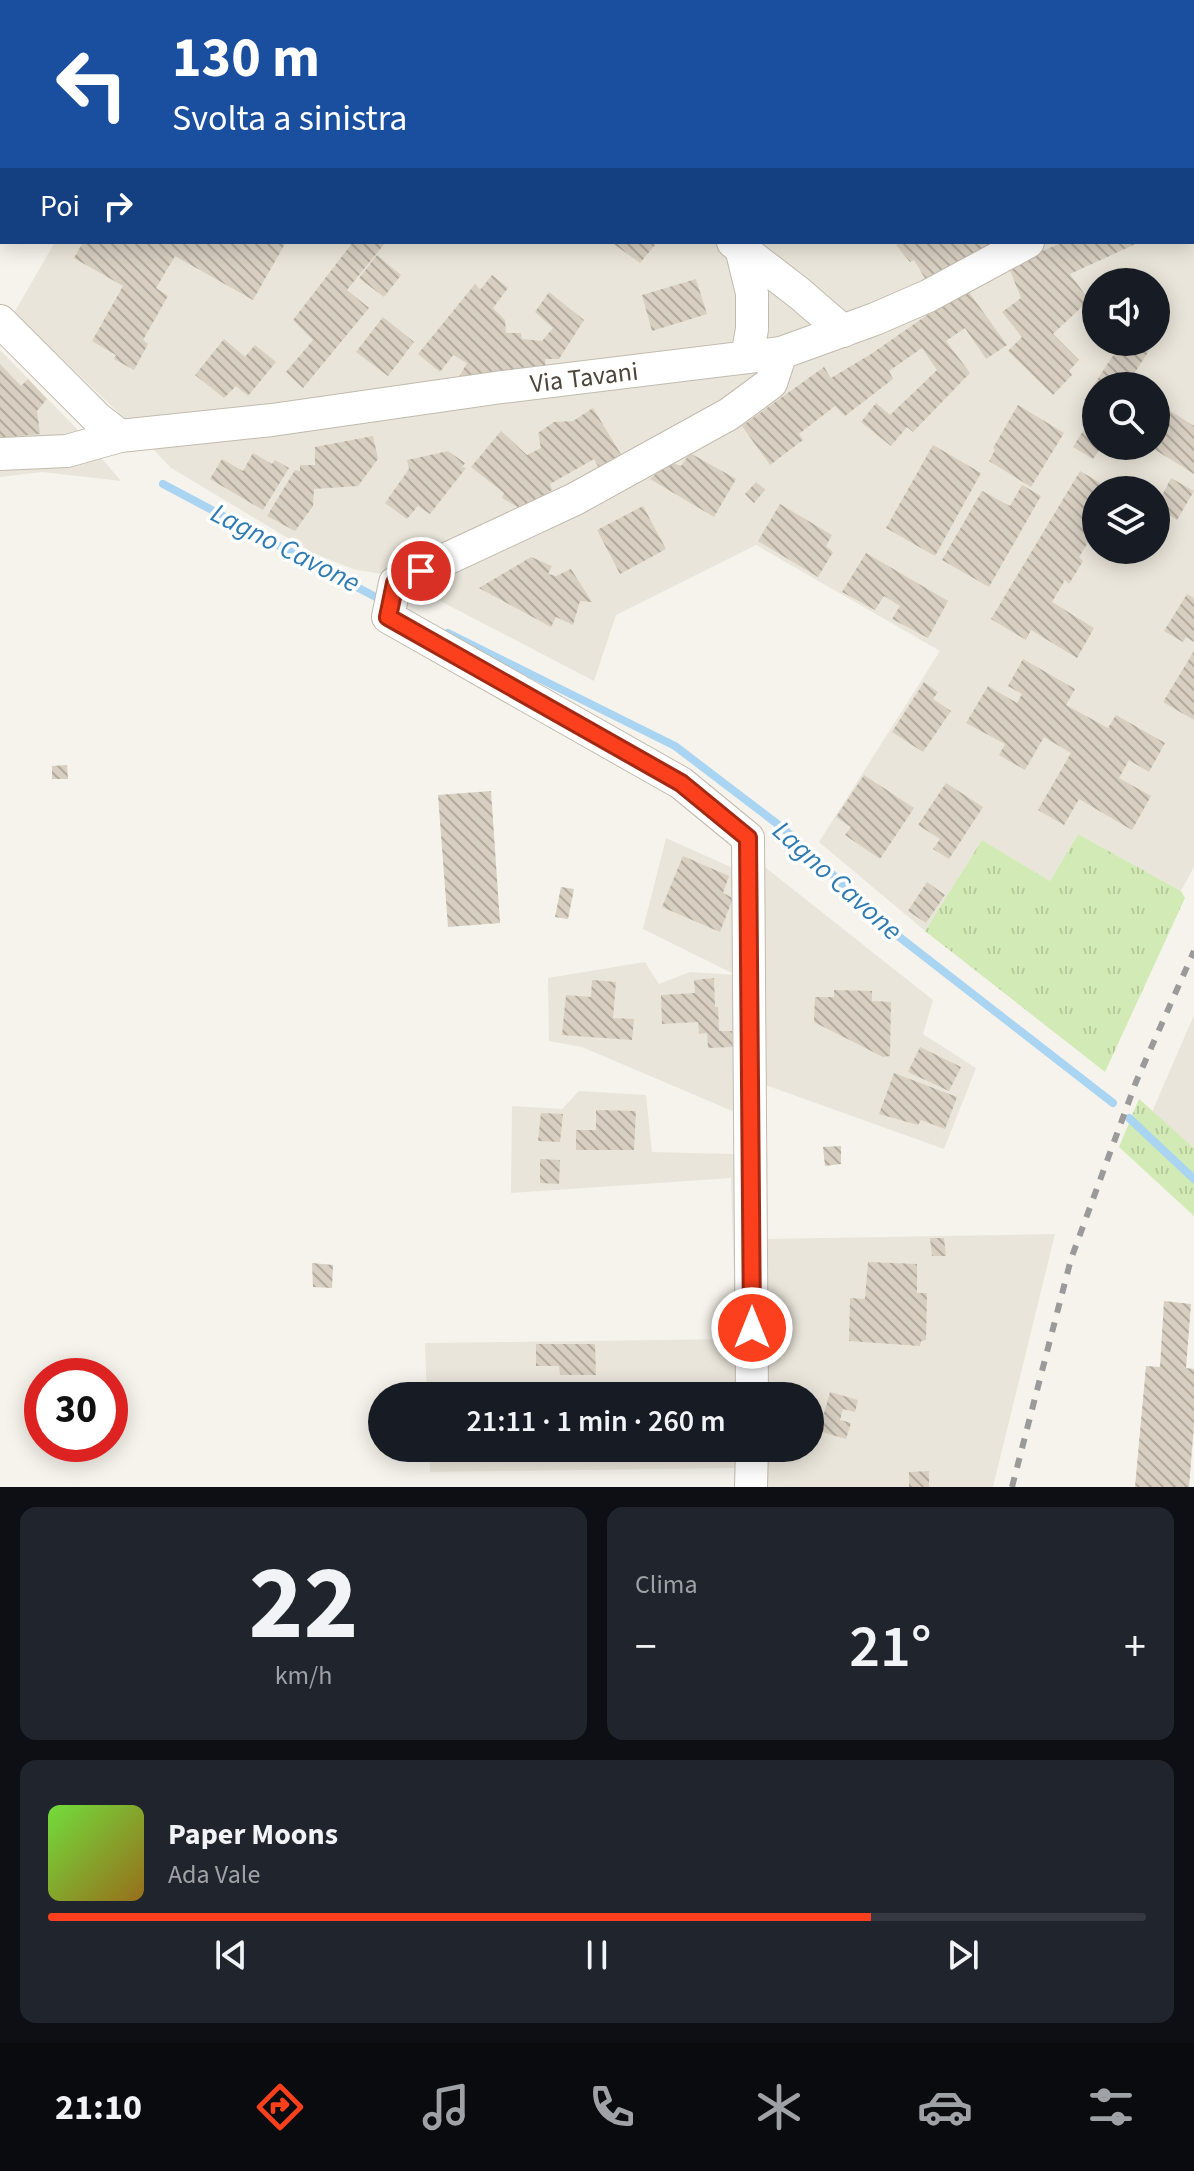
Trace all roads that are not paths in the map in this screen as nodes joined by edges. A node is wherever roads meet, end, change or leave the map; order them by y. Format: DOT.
graph roads {
  1 [pos="1024,244"];
  2 [pos="737,245"];
  3 [pos="0,321"];
  4 [pos="843,331"];
  5 [pos="781,353"];
  6 [pos="747,357"];
  7 [pos="120,436"];
  8 [pos="0,454"];
  9 [pos="752,1382"];
  10 [pos="752,1462"];
  11 [pos="751,1487"];
  1 -- 4 [label="street, Via Tavani"];
  2 -- 4 [label="street"];
  2 -- 6 [label="street"];
  3 -- 7 [label="street"];
  4 -- 5 [label="street, Via Tavani"];
  5 -- 6 [label="street, Via Tavani"];
  5 -- 9 [label="street"];
  6 -- 7 [label="street, Via Tavani"];
  7 -- 8 [label="street, Via Tavani"];
  10 -- 11 [label="street"];
}
